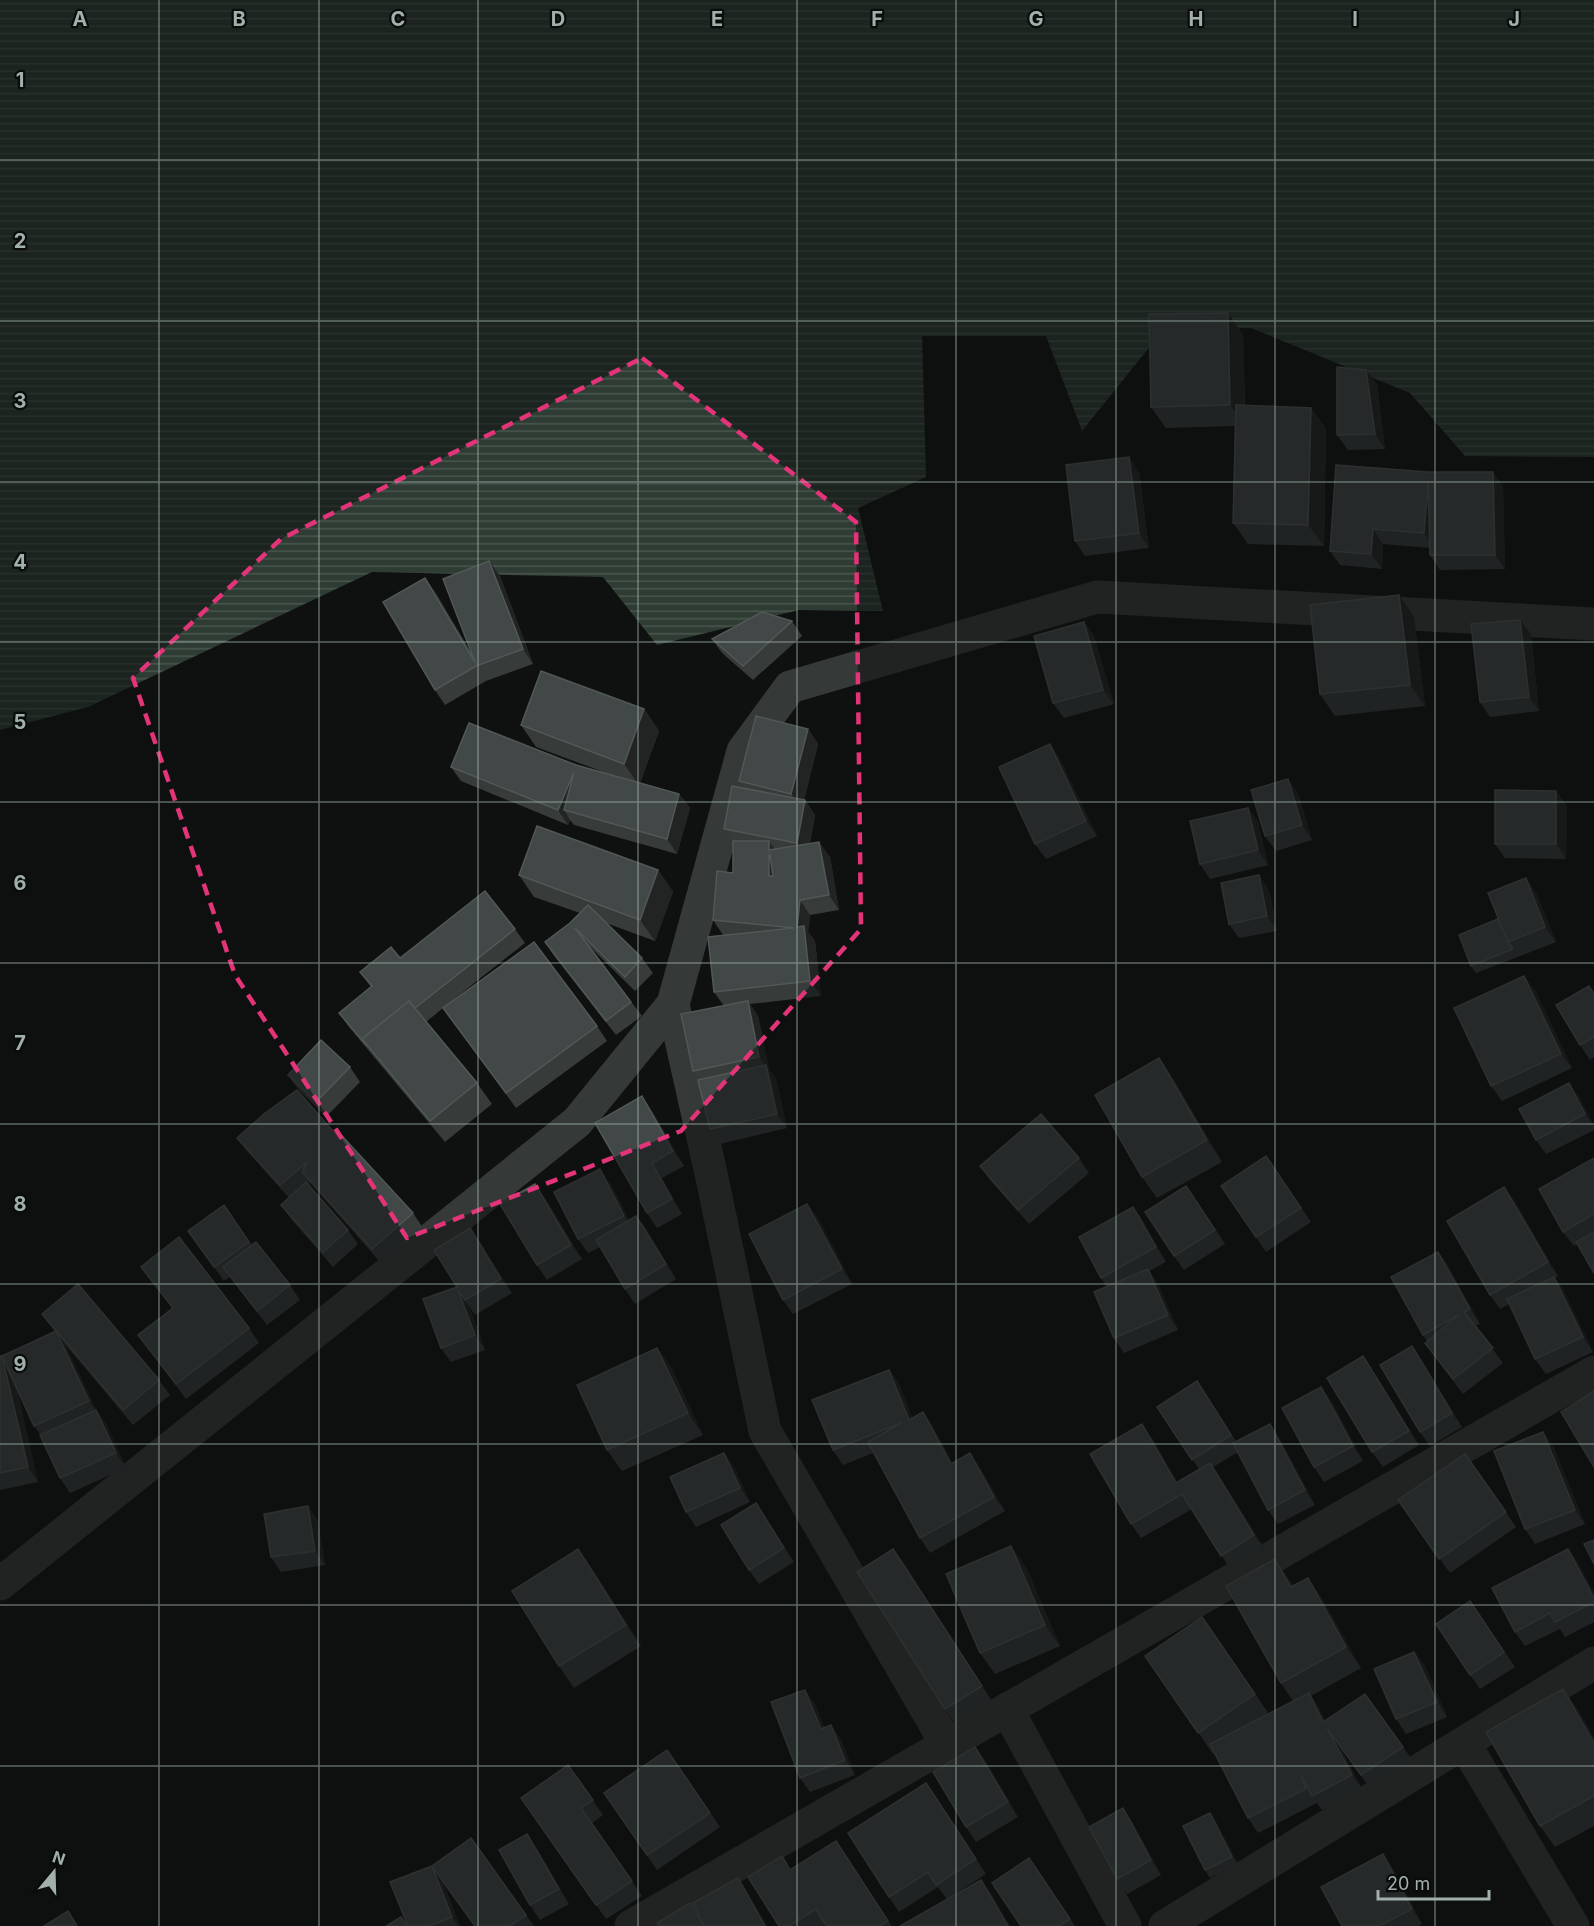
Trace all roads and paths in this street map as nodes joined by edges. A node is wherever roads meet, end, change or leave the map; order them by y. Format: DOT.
graph roads {
  1 [pos="1594,624"];
  2 [pos="673,1004"];
  3 [pos="1594,1372"];
  4 [pos="0,1584"];
  5 [pos="1594,1663"];
  6 [pos="1007,1709"];
  7 [pos="1464,1743"];
  8 [pos="947,1745"];
  9 [pos="631,1926"];
  10 [pos="1125,1926"];
  11 [pos="1165,1926"];
  12 [pos="1573,1926"];
  1 -- 2 [label="street"];
  2 -- 4 [label="street"];
  2 -- 8 [label="street"];
  3 -- 6 [label="street"];
  5 -- 7 [label="street"];
  6 -- 8 [label="street"];
  6 -- 10 [label="street"];
  7 -- 11 [label="street"];
  7 -- 12 [label="street"];
  8 -- 9 [label="street"];
}
